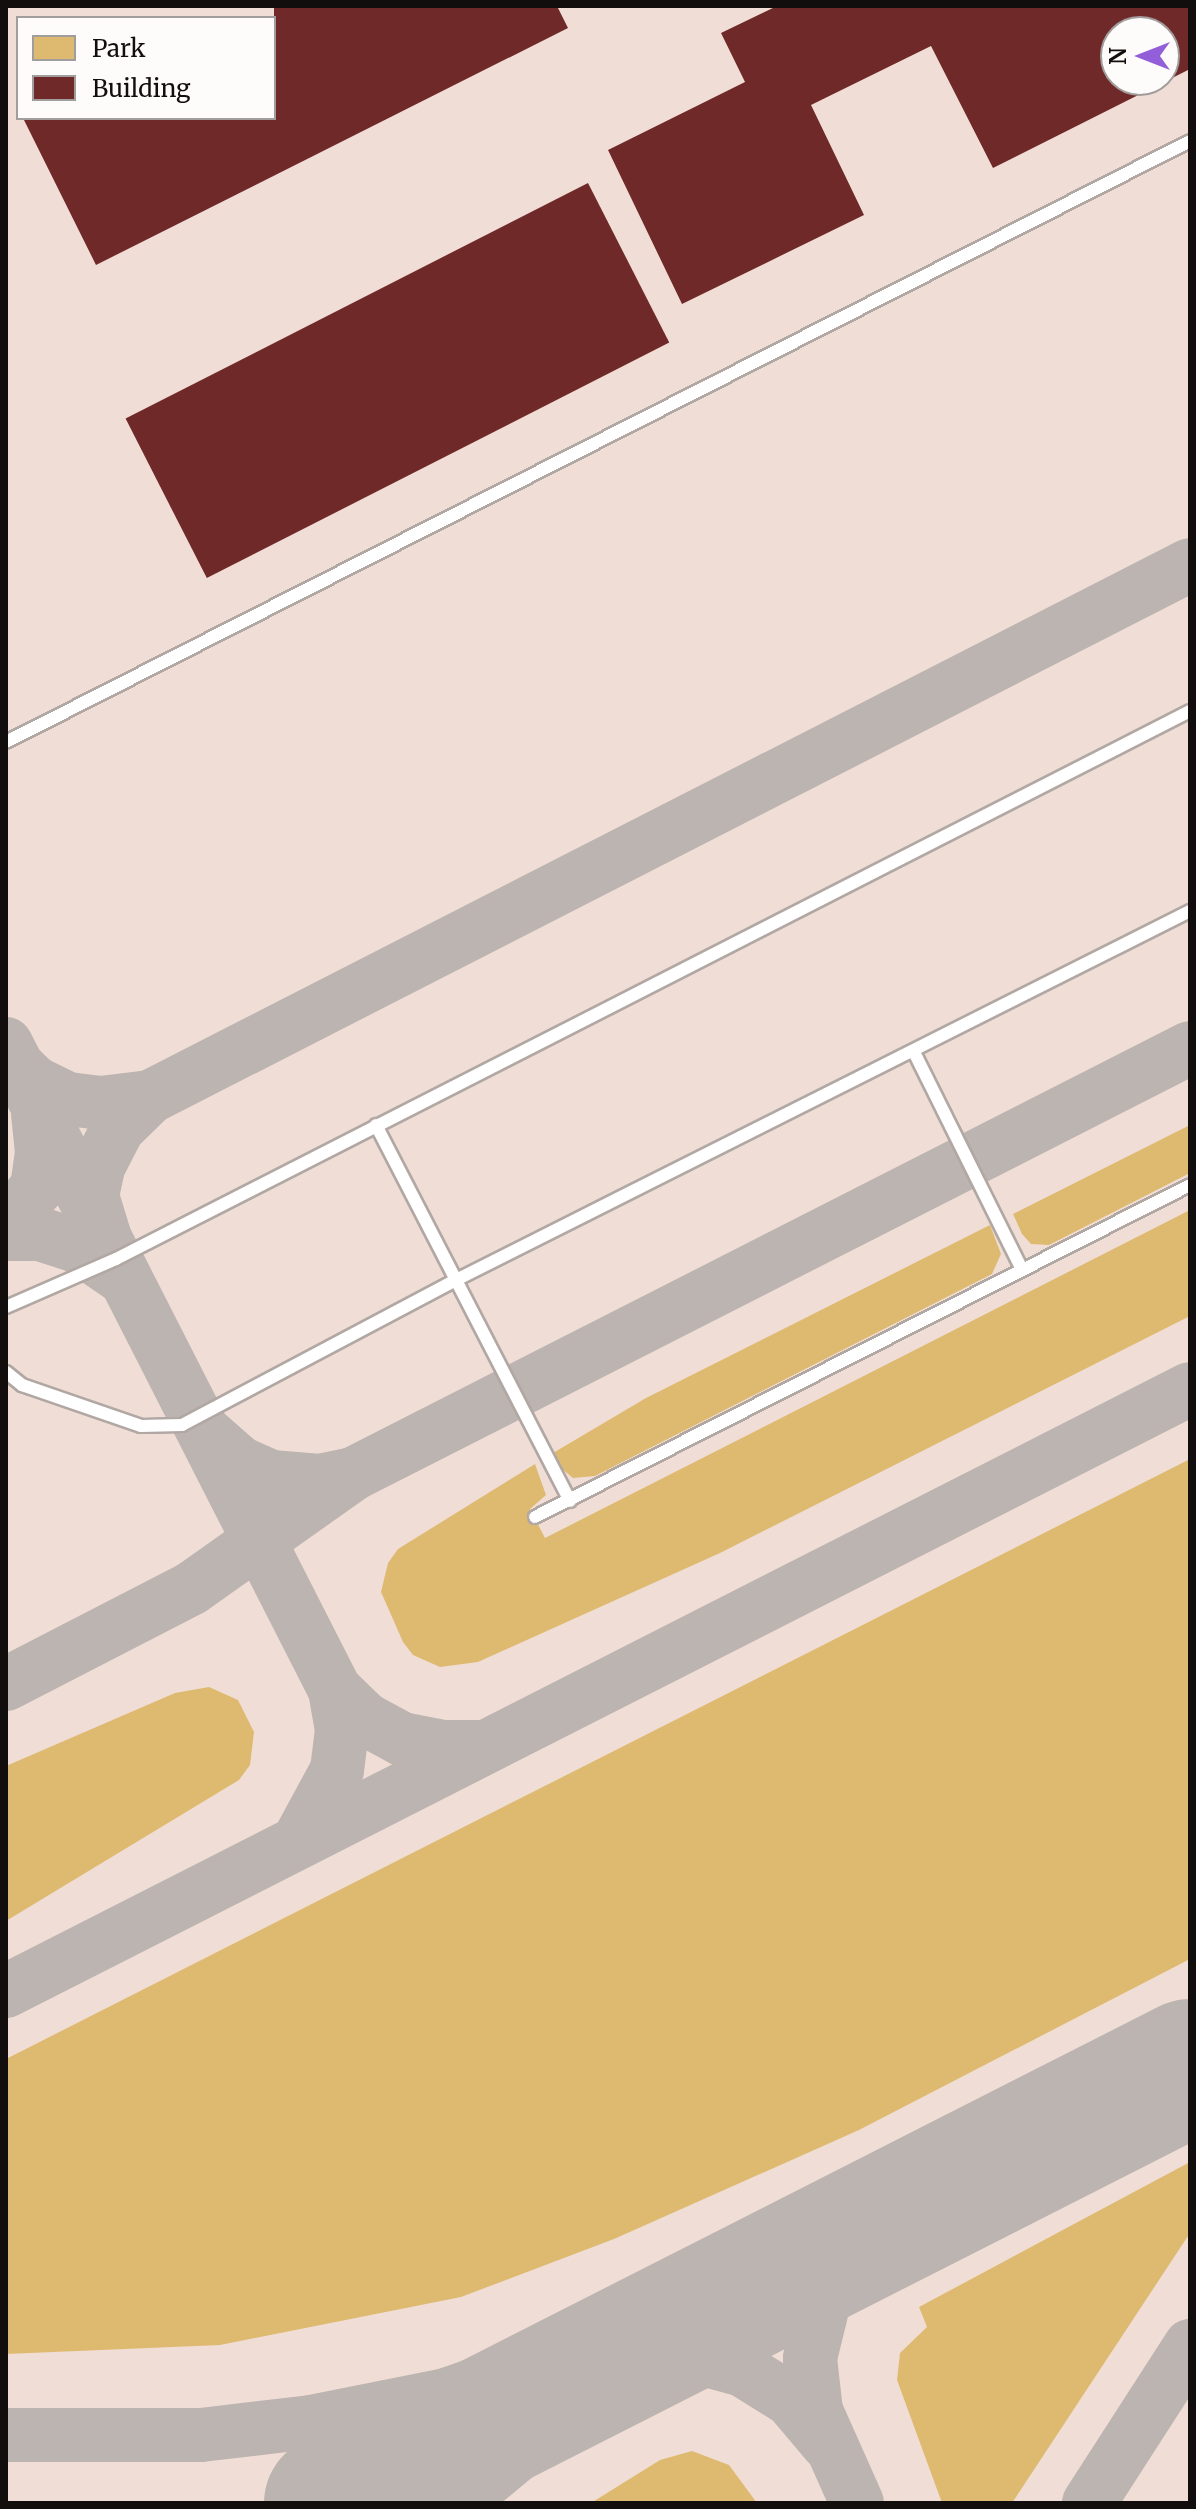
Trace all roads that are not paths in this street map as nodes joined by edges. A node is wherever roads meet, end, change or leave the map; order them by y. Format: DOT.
graph roads {
  1 [pos="1190,141"];
  2 [pos="1190,711"];
  3 [pos="6,742"];
  4 [pos="1190,911"];
  5 [pos="914,1052"];
  6 [pos="376,1125"];
  7 [pos="1190,1185"];
  8 [pos="1022,1270"];
  9 [pos="454,1281"];
  10 [pos="6,1307"];
  11 [pos="6,1372"];
  12 [pos="570,1501"];
  13 [pos="535,1517"];
  1 -- 3 [label="lane"];
  2 -- 6 [label="lane"];
  4 -- 5 [label="lane"];
  5 -- 8 [label="lane"];
  5 -- 9 [label="lane"];
  6 -- 9 [label="lane"];
  6 -- 10 [label="lane"];
  7 -- 8 [label="lane"];
  8 -- 12 [label="lane"];
  9 -- 11 [label="lane"];
  9 -- 12 [label="lane"];
  12 -- 13 [label="lane"];
}
